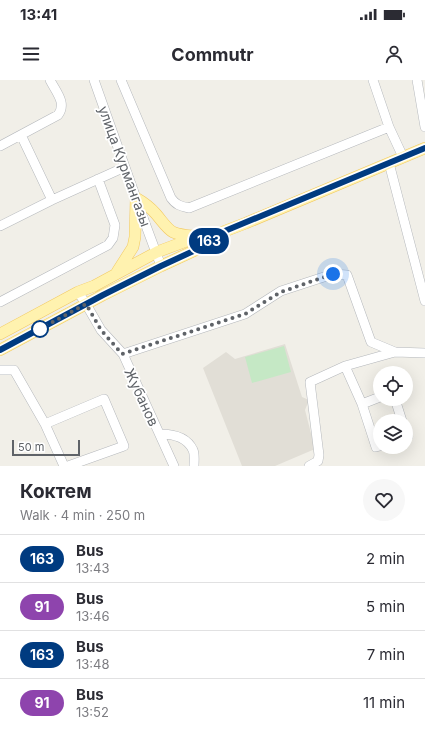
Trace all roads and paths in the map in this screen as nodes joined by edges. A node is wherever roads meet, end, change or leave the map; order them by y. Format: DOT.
graph roads {
  1 [pos="50,80"];
  2 [pos="94,80"];
  3 [pos="121,80"];
  4 [pos="373,80"];
  5 [pos="417,80"];
  6 [pos="388,127"];
  7 [pos="425,127"];
  8 [pos="21,135"];
  9 [pos="0,146"];
  10 [pos="425,148"];
  11 [pos="404,157"];
  12 [pos="389,163"];
  13 [pos="125,167"];
  14 [pos="98,179"];
  15 [pos="136,198"];
  16 [pos="52,200"];
  17 [pos="0,226"];
  18 [pos="220,233"];
  19 [pos="197,236"];
  20 [pos="157,252"];
  21 [pos="161,266"];
  22 [pos="116,275"];
  23 [pos="78,292"];
  24 [pos="425,301"];
  25 [pos="0,302"];
  26 [pos="86,304"];
  27 [pos="0,334"];
  28 [pos="0,350"];
  29 [pos="394,352"];
  30 [pos="425,352"];
  31 [pos="122,354"];
  32 [pos="345,366"];
  33 [pos="0,370"];
  34 [pos="373,400"];
  35 [pos="362,404"];
  36 [pos="45,424"];
  37 [pos="160,434"];
  38 [pos="373,438"];
  39 [pos="64,466"];
  40 [pos="68,466"];
  41 [pos="174,466"];
  42 [pos="194,466"];
  43 [pos="309,466"];
  1 -- 8 [label="street"];
  2 -- 13 [label="street, улица Курмангазы"];
  3 -- 6 [label="street"];
  4 -- 6 [label="street"];
  5 -- 7 [label="street"];
  6 -- 11 [label="street"];
  8 -- 9 [label="street"];
  8 -- 16 [label="street"];
  10 -- 11 [label="main road"];
  11 -- 12 [label="main road"];
  12 -- 18 [label="main road"];
  12 -- 24 [label="street"];
  13 -- 14 [label="street"];
  13 -- 15 [label="street, улица Курмангазы"];
  14 -- 16 [label="street"];
  14 -- 25 [label="street"];
  15 -- 19 [label="main road"];
  15 -- 20 [label="street, улица Курмангазы"];
  15 -- 22 [label="main road"];
  16 -- 17 [label="street"];
  18 -- 19 [label="main road"];
  18 -- 21 [label="main road"];
  19 -- 20 [label="main road"];
  20 -- 21 [label="street, улица Курмангазы"];
  20 -- 22 [label="main road"];
  21 -- 26 [label="main road"];
  22 -- 23 [label="main road"];
  23 -- 26 [label="street, Жубанов"];
  23 -- 27 [label="main road"];
  26 -- 28 [label="main road"];
  26 -- 31 [label="street, Жубанов"];
  29 -- 30 [label="street"];
  29 -- 31 [label="street"];
  29 -- 32 [label="street"];
  31 -- 37 [label="street, Жубанов"];
  32 -- 35 [label="street"];
  32 -- 43 [label="street"];
  33 -- 36 [label="street"];
  34 -- 35 [label="street"];
  35 -- 38 [label="street"];
  36 -- 39 [label="street"];
  36 -- 40 [label="street"];
  37 -- 41 [label="street, Жубанов"];
  37 -- 42 [label="street"];
}
